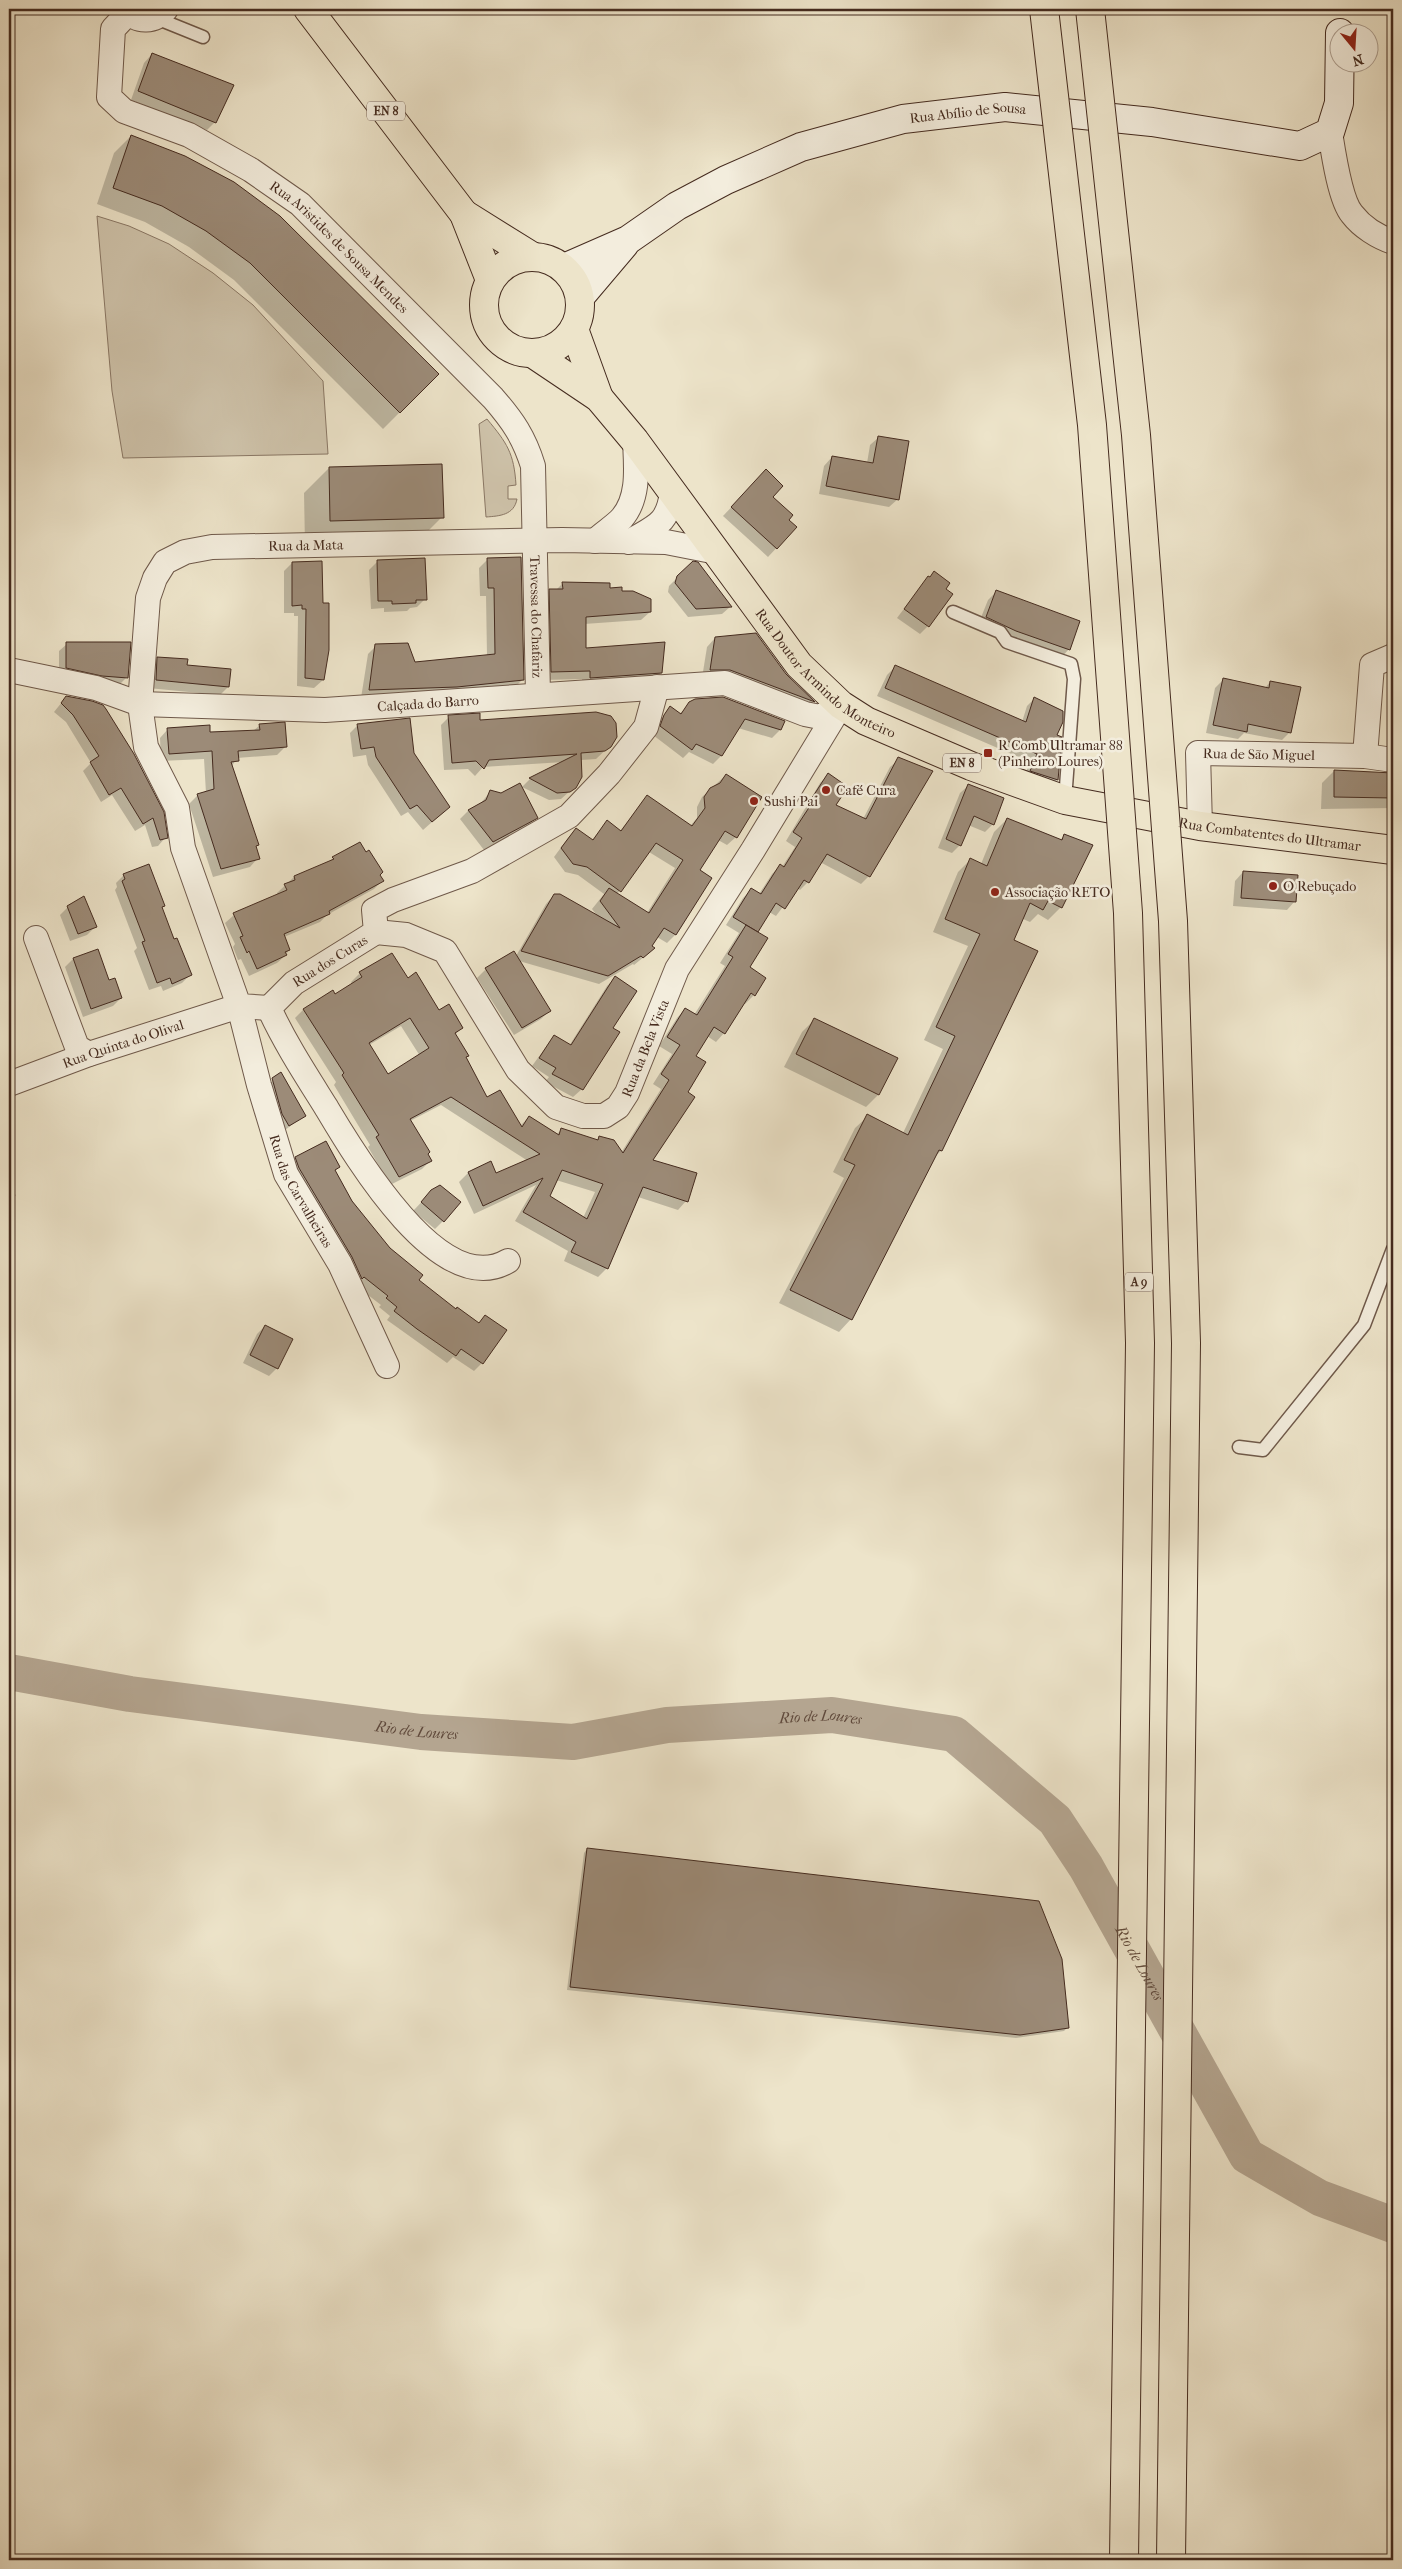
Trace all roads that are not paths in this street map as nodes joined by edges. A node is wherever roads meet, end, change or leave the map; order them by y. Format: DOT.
graph roads {
  1 [pos="308,9"];
  2 [pos="1044,9"];
  3 [pos="1090,9"];
  4 [pos="1340,9"];
  5 [pos="128,10"];
  6 [pos="161,13"];
  7 [pos="1340,22"];
  8 [pos="203,37"];
  9 [pos="1339,72"];
  10 [pos="1330,132"];
  11 [pos="464,214"];
  12 [pos="628,240"];
  13 [pos="1393,242"];
  14 [pos="533,257"];
  15 [pos="564,268"];
  16 [pos="490,280"];
  17 [pos="580,297"];
  18 [pos="574,329"];
  19 [pos="532,354"];
  20 [pos="599,398"];
  21 [pos="635,441"];
  22 [pos="672,492"];
  23 [pos="534,540"];
  24 [pos="595,540"];
  25 [pos="629,542"];
  26 [pos="717,552"];
  27 [pos="953,612"];
  28 [pos="1393,656"];
  29 [pos="9,670"];
  30 [pos="657,687"];
  31 [pos="538,694"];
  32 [pos="140,704"];
  33 [pos="841,705"];
  34 [pos="1365,756"];
  35 [pos="1393,760"];
  36 [pos="1065,800"];
  37 [pos="1146,815"];
  38 [pos="1200,826"];
  39 [pos="1392,855"];
  40 [pos="376,932"];
  41 [pos="36,938"];
  42 [pos="239,1006"];
  43 [pos="269,1008"];
  44 [pos="89,1054"];
  45 [pos="9,1084"];
  46 [pos="1393,1249"];
  47 [pos="508,1261"];
  48 [pos="387,1366"];
  49 [pos="1239,1447"];
  50 [pos="1124,2560"];
  51 [pos="1171,2560"];
  1 -- 11 [label="main road, EN 8"];
  2 -- 50 [label="main road, A 9, bridge"];
  3 -- 51 [label="main road, bridge"];
  4 -- 7 [label="street"];
  5 -- 6 [label="street"];
  5 -- 23 [label="street, Rua Aristides de Sousa Mendes"];
  6 -- 8 [label="lane"];
  9 -- 10 [label="street"];
  10 -- 12 [label="street, Rua Abílio de Sousa"];
  10 -- 13 [label="street"];
  11 -- 14 [label="main road, EN 8"];
  11 -- 16 [label="main road, EN 8"];
  12 -- 15 [label="street, Rua Abílio de Sousa"];
  12 -- 17 [label="street, Rua Abílio de Sousa"];
  14 -- 15 [label="main road, EN 8"];
  14 -- 16 [label="main road, EN 8"];
  15 -- 17 [label="main road"];
  16 -- 19 [label="main road, Rua Doutor Armindo Monteiro / EN 8"];
  17 -- 18 [label="main road"];
  18 -- 19 [label="main road"];
  18 -- 20 [label="main road, Rua Doutor Armindo Monteiro / EN 8"];
  19 -- 20 [label="main road, Rua Doutor Armindo Monteiro / EN 8"];
  20 -- 21 [label="main road, Rua Doutor Armindo Monteiro / EN 8"];
  21 -- 22 [label="main road, Rua Doutor Armindo Monteiro / EN 8"];
  21 -- 24 [label="street"];
  22 -- 25 [label="street"];
  22 -- 26 [label="main road, Rua Doutor Armindo Monteiro / EN 8"];
  23 -- 24 [label="street, Rua da Mata"];
  23 -- 31 [label="street, Travessa do Chafariz"];
  23 -- 32 [label="street, Rua da Mata"];
  24 -- 25 [label="street, Rua da Mata"];
  25 -- 26 [label="street, Rua da Mata"];
  26 -- 33 [label="main road, Rua Doutor Armindo Monteiro / EN 8"];
  27 -- 36 [label="lane"];
  28 -- 34 [label="street"];
  29 -- 32 [label="street, Calçada do Barro"];
  30 -- 31 [label="street, Calçada do Barro"];
  30 -- 33 [label="street, Calçada do Barro"];
  30 -- 40 [label="street, Rua dos Curas"];
  31 -- 32 [label="street, Calçada do Barro"];
  32 -- 42 [label="street, Rua das Carvalheiras"];
  33 -- 36 [label="main road, Rua Doutor Armindo Monteiro / EN 8"];
  33 -- 40 [label="street, Rua da Bela Vista"];
  34 -- 35 [label="street, Rua de São Miguel"];
  34 -- 38 [label="street, Rua de São Miguel"];
  36 -- 37 [label="main road, Rua Doutor Armindo Monteiro / EN 8"];
  37 -- 38 [label="main road, Rua Combatentes do Ultramar / EN 8"];
  38 -- 39 [label="main road, Rua Combatentes do Ultramar / EN 8"];
  40 -- 43 [label="street, Rua dos Curas"];
  41 -- 44 [label="street"];
  42 -- 43 [label="street"];
  42 -- 44 [label="street, Rua Quinta do Olival"];
  42 -- 48 [label="street, Rua das Carvalheiras"];
  43 -- 47 [label="street"];
  44 -- 45 [label="street, Rua Quinta do Olival"];
  46 -- 49 [label="lane"];
}
